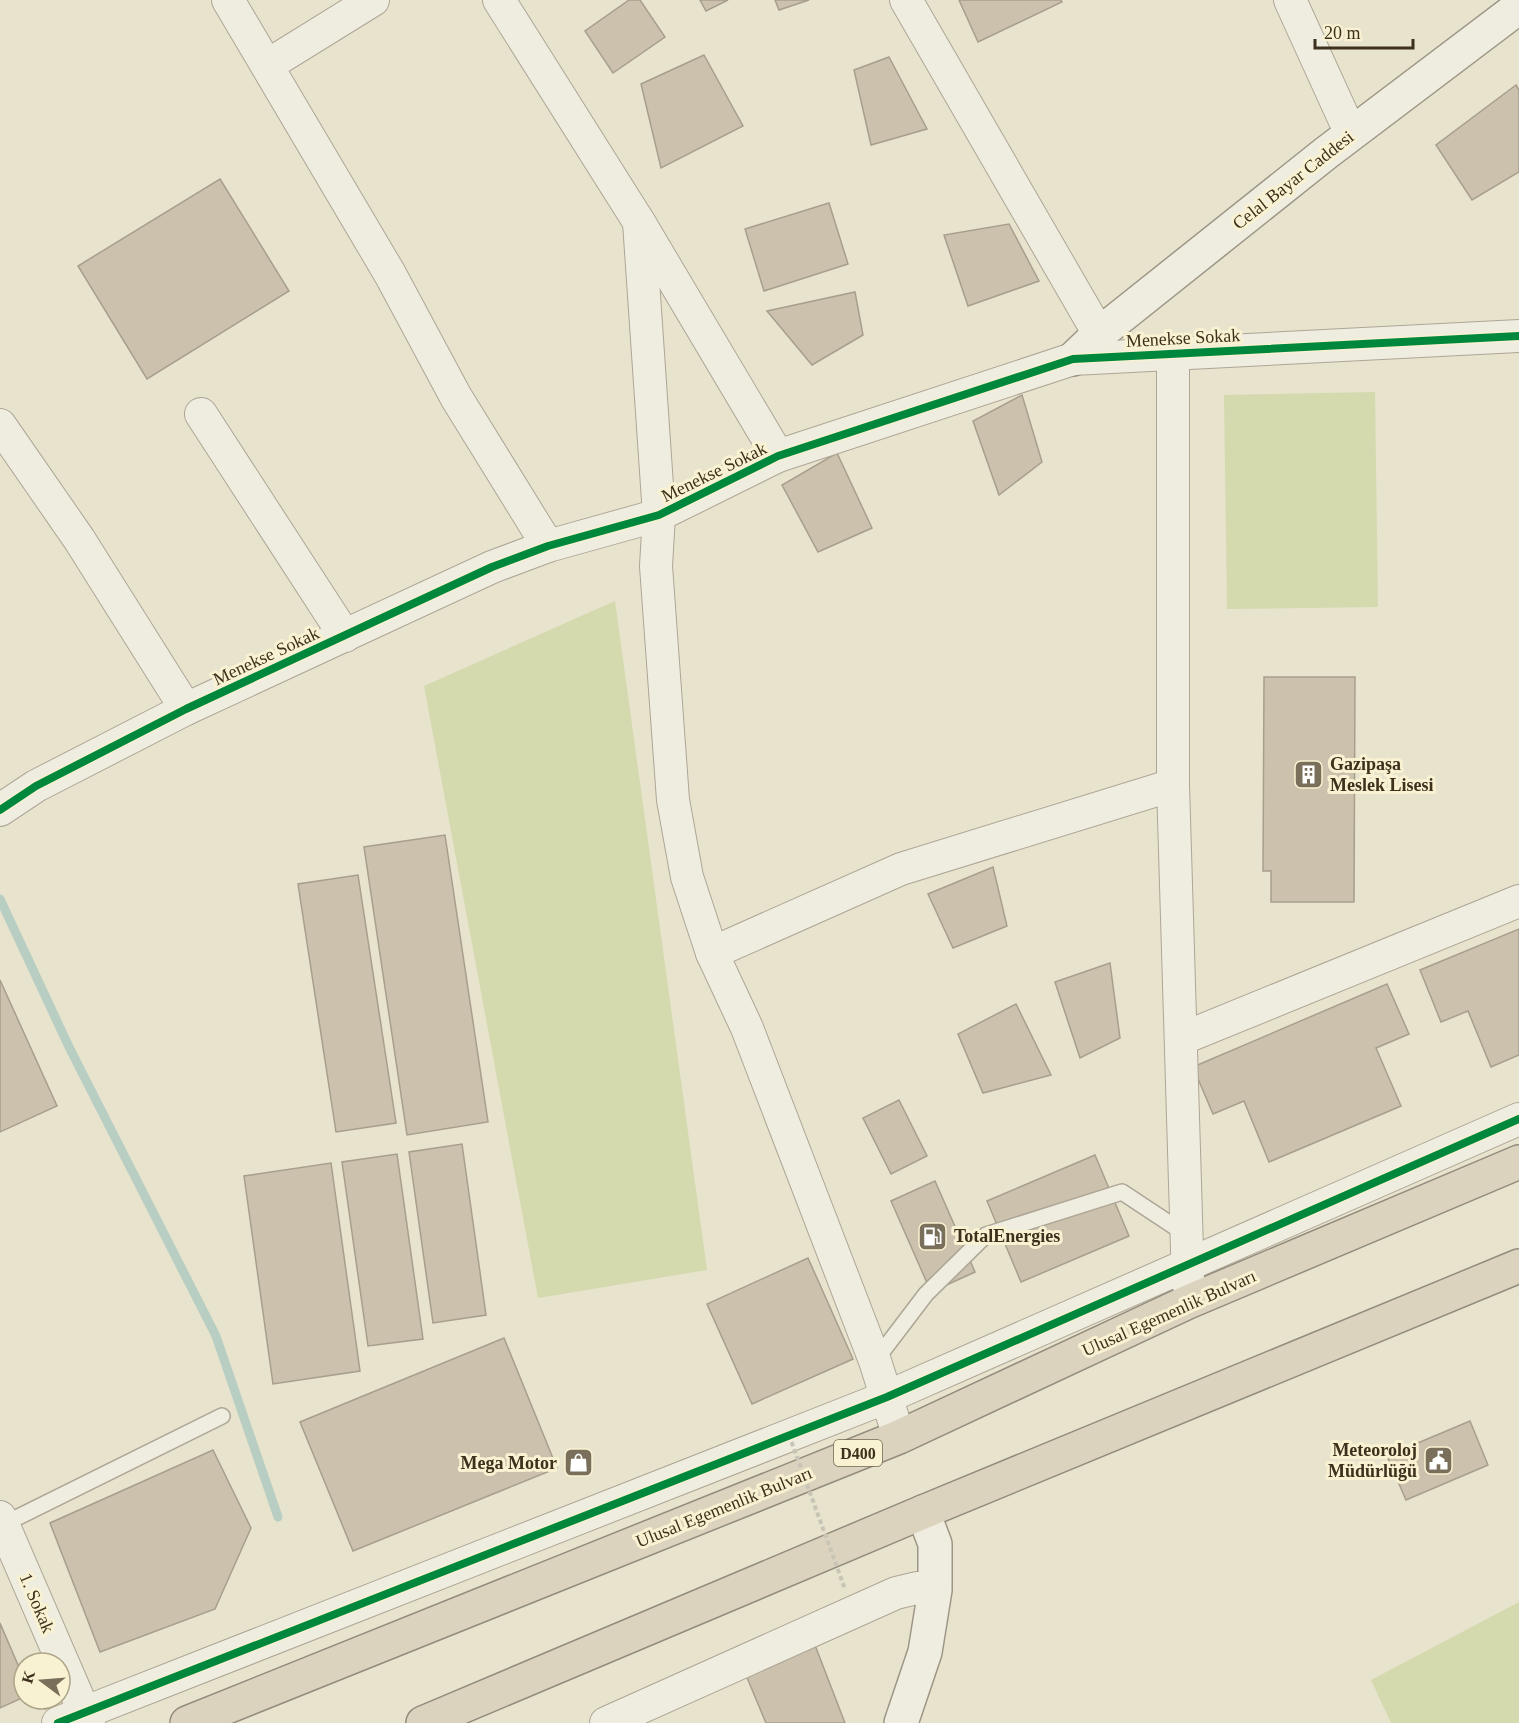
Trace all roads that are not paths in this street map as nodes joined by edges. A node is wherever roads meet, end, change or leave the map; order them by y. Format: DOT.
graph roads {
  1 [pos="228,0"];
  2 [pos="373,0"];
  3 [pos="499,0"];
  4 [pos="906,0"];
  5 [pos="1290,0"];
  6 [pos="1519,8"];
  7 [pos="268,65"];
  8 [pos="1351,134"];
  9 [pos="639,222"];
  10 [pos="1099,334"];
  11 [pos="1519,336"];
  12 [pos="1173,354"];
  13 [pos="1073,359"];
  14 [pos="201,414"];
  15 [pos="0,425"];
  16 [pos="778,456"];
  17 [pos="659,515"];
  18 [pos="548,546"];
  19 [pos="345,636"];
  20 [pos="186,709"];
  21 [pos="1173,785"];
  22 [pos="0,810"];
  23 [pos="1519,901"];
  24 [pos="712,953"];
  25 [pos="1181,1039"];
  26 [pos="1519,1119"];
  27 [pos="1519,1162"];
  28 [pos="1187,1235"];
  29 [pos="1188,1266"];
  30 [pos="1519,1266"];
  31 [pos="1188,1302"];
  32 [pos="875,1361"];
  33 [pos="887,1396"];
  34 [pos="222,1416"];
  35 [pos="899,1437"];
  36 [pos="922,1512"];
  37 [pos="1,1522"];
  38 [pos="935,1590"];
  39 [pos="464,1714"];
  40 [pos="77,1719"];
  41 [pos="187,1723"];
  42 [pos="423,1723"];
  43 [pos="606,1723"];
  44 [pos="901,1723"];
  1 -- 7 [label="street"];
  2 -- 7 [label="street"];
  3 -- 9 [label="street"];
  4 -- 10 [label="street"];
  5 -- 8 [label="street"];
  6 -- 8 [label="street, Celal Bayar Caddesi"];
  7 -- 18 [label="street"];
  8 -- 10 [label="street, Celal Bayar Caddesi"];
  9 -- 16 [label="street"];
  9 -- 17 [label="street"];
  10 -- 13 [label="street, Celal Bayar Caddesi"];
  11 -- 12 [label="street, Menekse Sokak"];
  12 -- 13 [label="street, Menekse Sokak"];
  12 -- 21 [label="street"];
  13 -- 16 [label="street, Menekse Sokak"];
  14 -- 19 [label="street"];
  15 -- 20 [label="street"];
  16 -- 17 [label="street, Menekse Sokak"];
  17 -- 18 [label="street, Menekse Sokak"];
  17 -- 24 [label="street"];
  18 -- 19 [label="street, Menekse Sokak"];
  19 -- 20 [label="street, Menekse Sokak"];
  20 -- 22 [label="street, Menekse Sokak"];
  21 -- 24 [label="street"];
  21 -- 25 [label="street"];
  23 -- 25 [label="street"];
  24 -- 32 [label="street"];
  25 -- 28 [label="street"];
  26 -- 29 [label="street"];
  27 -- 31 [label="highway, Ulusal Egemenlik Bulvarı / D400"];
  28 -- 29 [label="street"];
  28 -- 32 [label="lane"];
  29 -- 31 [label="street"];
  29 -- 33 [label="street"];
  30 -- 36 [label="highway"];
  31 -- 35 [label="highway, Ulusal Egemenlik Bulvarı / D400"];
  32 -- 33 [label="street"];
  33 -- 35 [label="street"];
  33 -- 40 [label="street"];
  34 -- 37 [label="lane"];
  35 -- 41 [label="highway, Ulusal Egemenlik Bulvarı / D400"];
  36 -- 38 [label="street"];
  36 -- 39 [label="highway"];
  37 -- 40 [label="street, 1. Sokak"];
  38 -- 43 [label="street"];
  38 -- 44 [label="street"];
  39 -- 42 [label="highway"];
}
